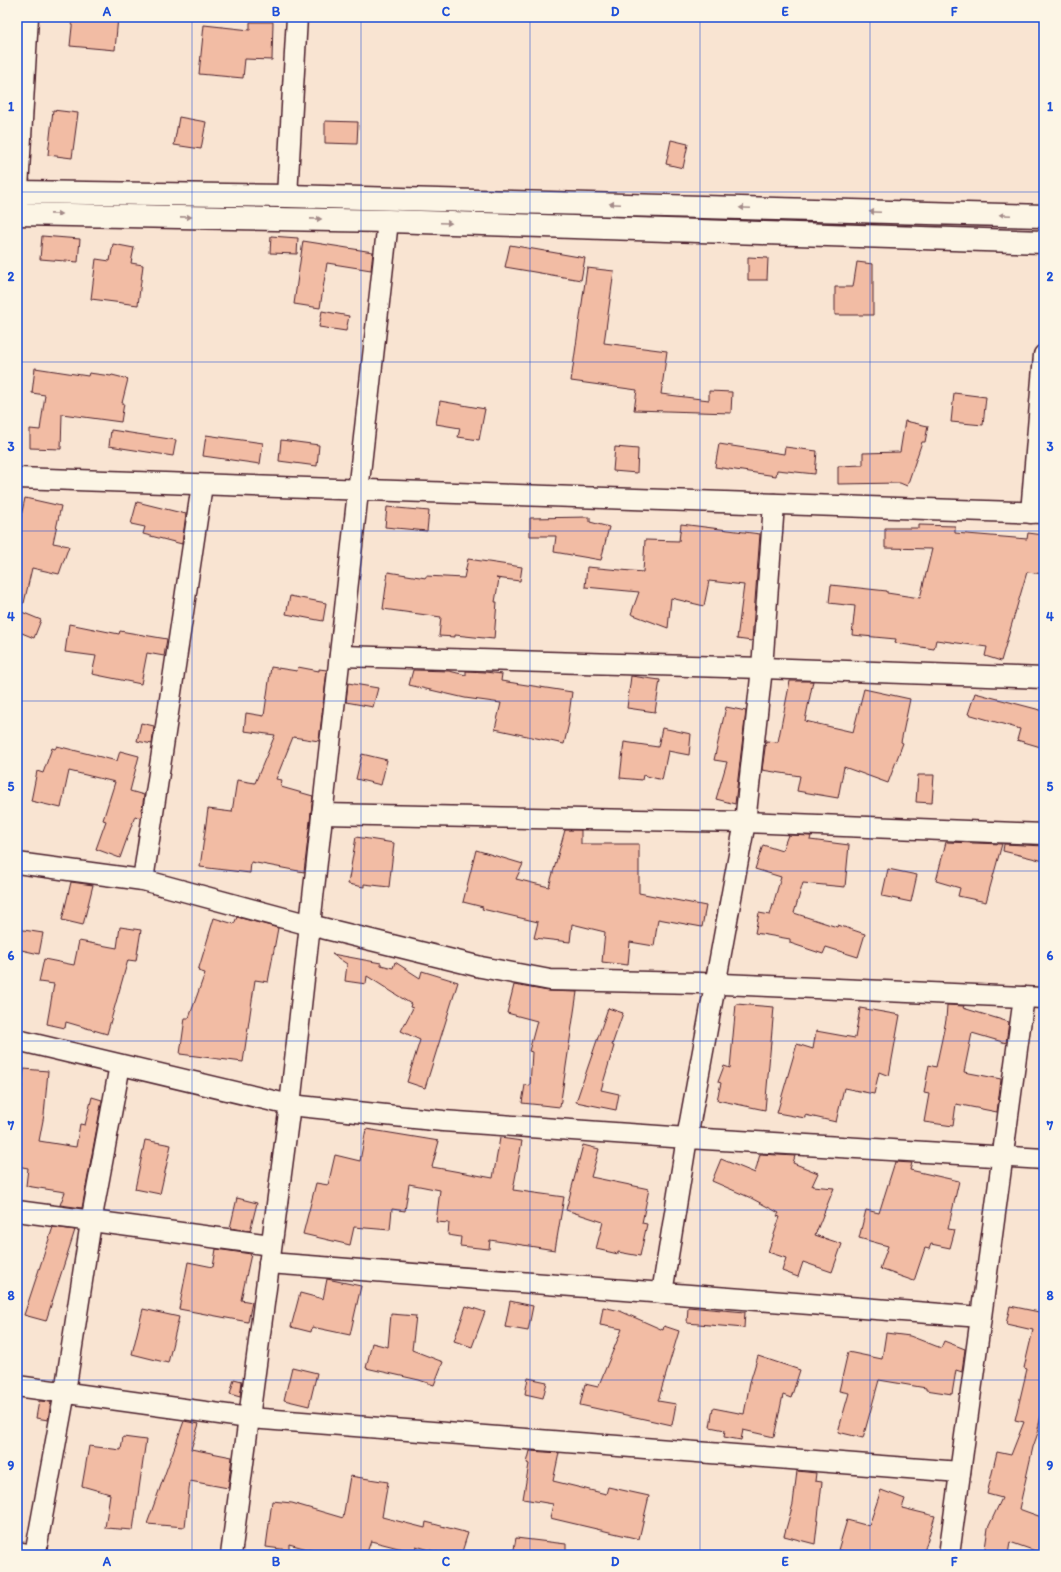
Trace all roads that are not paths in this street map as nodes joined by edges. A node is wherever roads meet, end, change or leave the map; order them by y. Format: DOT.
graph roads {
  1 [pos="28,17"];
  2 [pos="297,17"];
  3 [pos="18,196"];
  4 [pos="287,196"];
  5 [pos="17,214"];
  6 [pos="1044,216"];
  7 [pos="388,221"];
  8 [pos="1044,242"];
  9 [pos="1044,355"];
  10 [pos="17,478"];
  11 [pos="202,485"];
  12 [pos="358,490"];
  13 [pos="774,504"];
  14 [pos="1037,513"];
  15 [pos="340,656"];
  16 [pos="762,668"];
  17 [pos="1044,678"];
  18 [pos="322,814"];
  19 [pos="745,822"];
  20 [pos="1044,834"];
  21 [pos="17,863"];
  22 [pos="144,880"];
  23 [pos="310,925"];
  24 [pos="715,984"];
  25 [pos="1024,997"];
  26 [pos="1044,998"];
  27 [pos="17,1040"];
  28 [pos="120,1065"];
  29 [pos="290,1105"];
  30 [pos="687,1138"];
  31 [pos="1002,1157"];
  32 [pos="1044,1159"];
  33 [pos="17,1211"];
  34 [pos="91,1222"];
  35 [pos="270,1254"];
  36 [pos="662,1293"];
  37 [pos="981,1317"];
  38 [pos="17,1386"];
  39 [pos="65,1392"];
  40 [pos="249,1418"];
  41 [pos="960,1472"];
  42 [pos="17,1552"];
  43 [pos="34,1555"];
  44 [pos="231,1555"];
  45 [pos="950,1555"];
  1 -- 3 [label="street"];
  2 -- 4 [label="street"];
  3 -- 4 [label="main road"];
  6 -- 4 [label="main road, one-way"];
  5 -- 7 [label="main road, one-way"];
  7 -- 8 [label="main road, one-way"];
  7 -- 12 [label="street"];
  9 -- 14 [label="street"];
  10 -- 11 [label="street"];
  11 -- 12 [label="street"];
  11 -- 22 [label="street"];
  12 -- 13 [label="street"];
  12 -- 15 [label="street"];
  13 -- 14 [label="street"];
  13 -- 16 [label="street"];
  15 -- 16 [label="street"];
  15 -- 18 [label="street"];
  16 -- 17 [label="street"];
  16 -- 19 [label="street"];
  18 -- 19 [label="street"];
  18 -- 23 [label="street"];
  19 -- 20 [label="street"];
  19 -- 24 [label="street"];
  21 -- 22 [label="street"];
  22 -- 23 [label="street"];
  23 -- 24 [label="street"];
  23 -- 29 [label="street"];
  24 -- 25 [label="street"];
  24 -- 30 [label="street"];
  25 -- 26 [label="street"];
  25 -- 31 [label="street"];
  27 -- 28 [label="street"];
  28 -- 29 [label="street"];
  28 -- 34 [label="street"];
  29 -- 30 [label="street"];
  29 -- 35 [label="street"];
  30 -- 31 [label="street"];
  30 -- 36 [label="street"];
  31 -- 32 [label="street"];
  31 -- 37 [label="street"];
  33 -- 34 [label="street"];
  34 -- 35 [label="street"];
  34 -- 39 [label="street"];
  35 -- 36 [label="street"];
  35 -- 40 [label="street"];
  36 -- 37 [label="street"];
  37 -- 41 [label="street"];
  38 -- 39 [label="street"];
  39 -- 40 [label="street"];
  39 -- 43 [label="street"];
  40 -- 41 [label="street"];
  40 -- 44 [label="street"];
  41 -- 45 [label="street"];
  42 -- 43 [label="street"];
}
